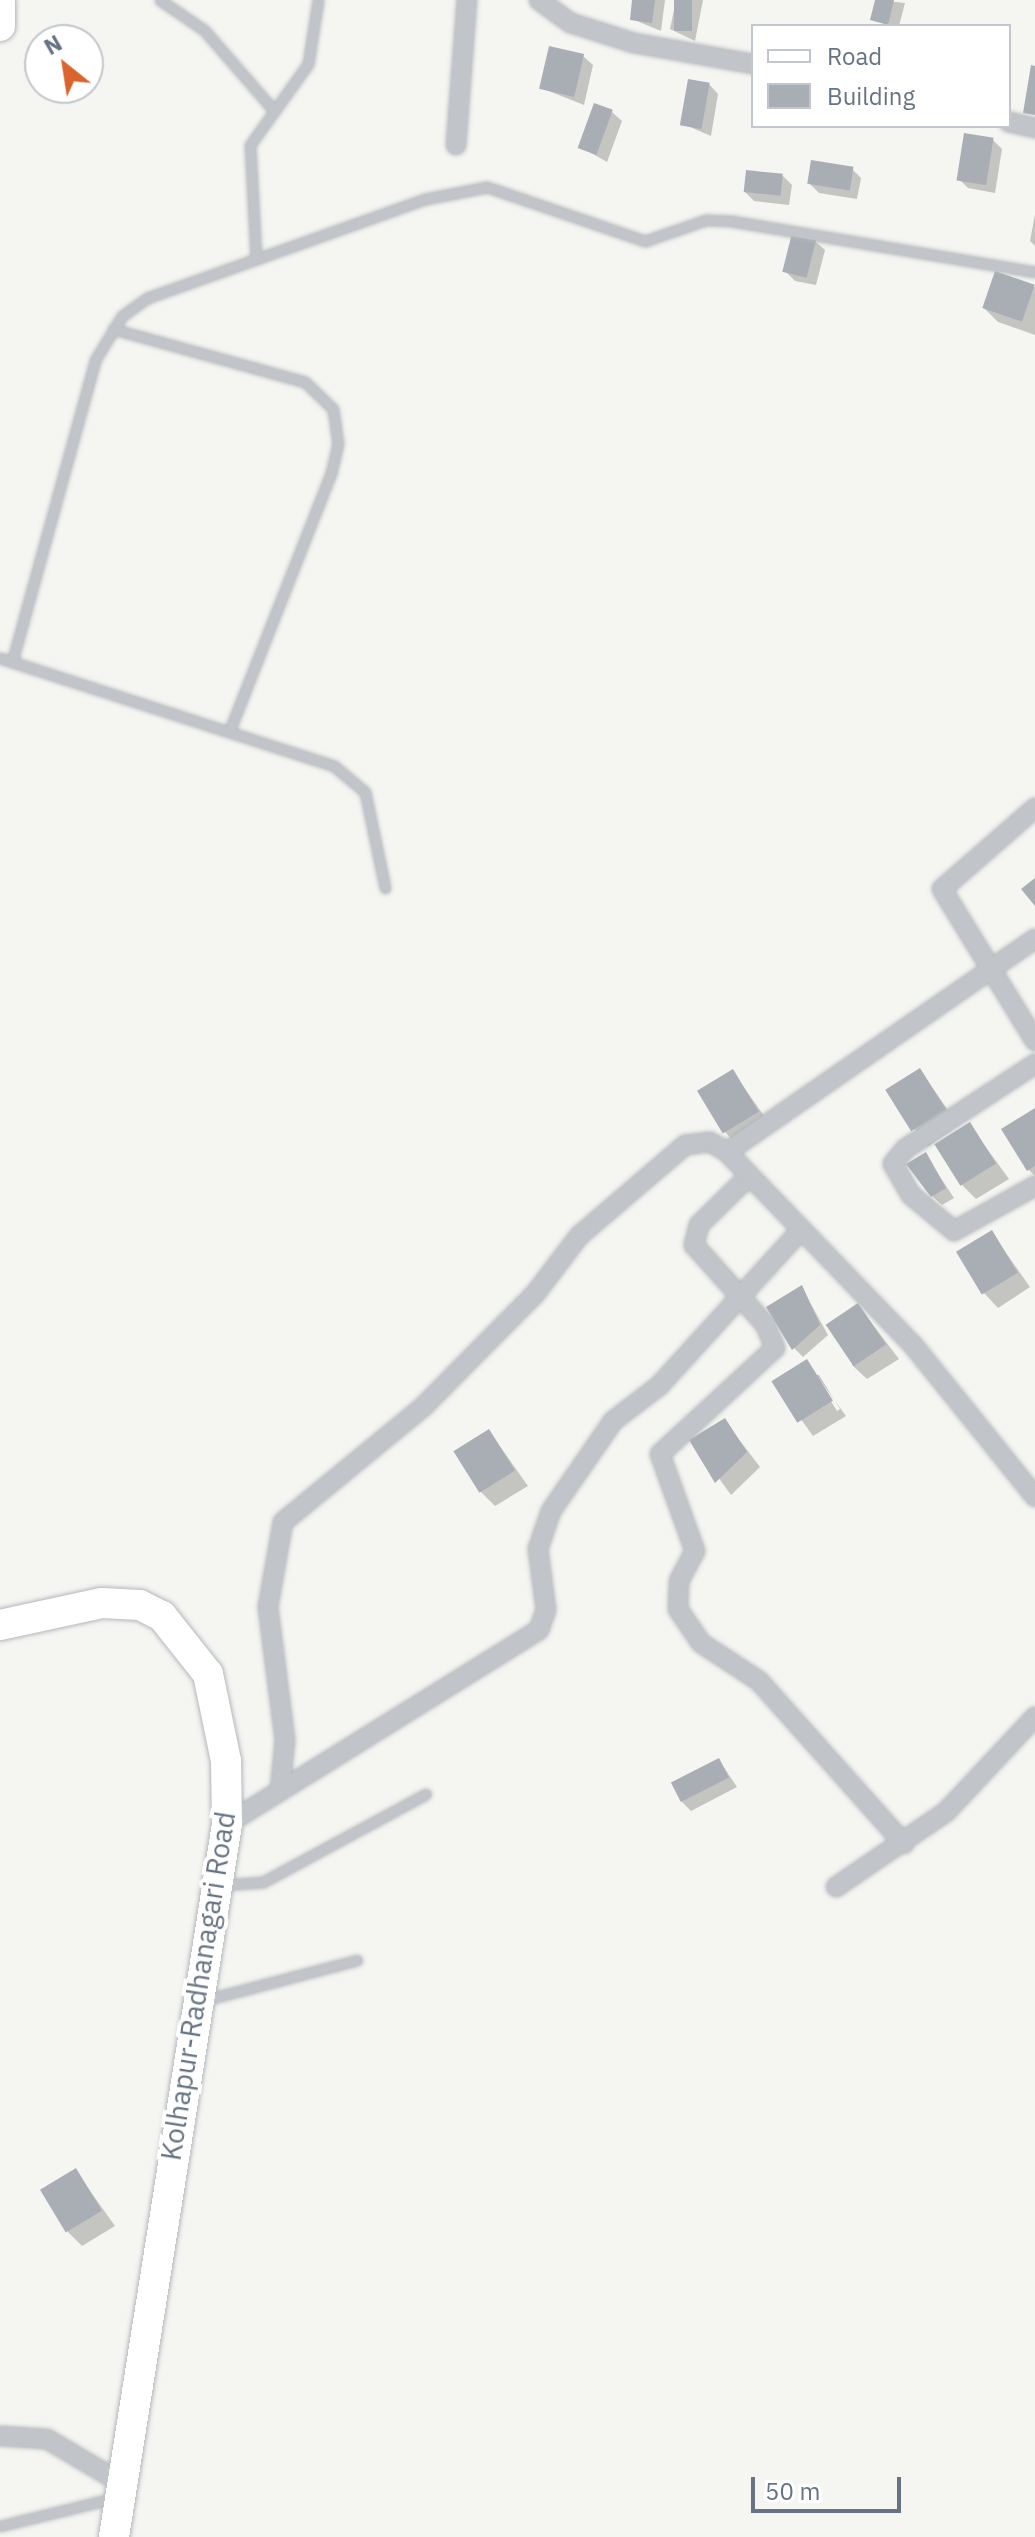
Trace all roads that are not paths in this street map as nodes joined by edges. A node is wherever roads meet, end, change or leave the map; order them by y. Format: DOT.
graph roads {
  1 [pos="160,0"];
  2 [pos="318,0"];
  3 [pos="467,0"];
  4 [pos="539,0"];
  5 [pos="0,2"];
  6 [pos="0,26"];
  7 [pos="751,64"];
  8 [pos="271,107"];
  9 [pos="1011,122"];
  10 [pos="1035,128"];
  11 [pos="456,145"];
  12 [pos="256,259"];
  13 [pos="1035,272"];
  14 [pos="113,329"];
  15 [pos="0,658"];
  16 [pos="12,662"];
  17 [pos="230,729"];
  18 [pos="1035,808"];
  19 [pos="385,888"];
  20 [pos="1035,939"];
  21 [pos="992,970"];
  22 [pos="1035,1041"];
  23 [pos="1035,1064"];
  24 [pos="727,1152"];
  25 [pos="749,1176"];
  26 [pos="1035,1186"];
  27 [pos="801,1230"];
  28 [pos="736,1297"];
  29 [pos="1035,1497"];
  30 [pos="0,1625"];
  31 [pos="1035,1717"];
  32 [pos="280,1791"];
  33 [pos="426,1794"];
  34 [pos="227,1824"];
  35 [pos="904,1844"];
  36 [pos="216,1885"];
  37 [pos="836,1887"];
  38 [pos="357,1960"];
  39 [pos="194,2003"];
  40 [pos="0,2436"];
  41 [pos="122,2490"];
  42 [pos="0,2526"];
  43 [pos="114,2537"];
  1 -- 8 [label="lane"];
  2 -- 8 [label="lane"];
  3 -- 11 [label="street"];
  4 -- 7 [label="street"];
  5 -- 6 [label="main road"];
  8 -- 12 [label="lane"];
  9 -- 10 [label="street"];
  12 -- 13 [label="lane"];
  12 -- 14 [label="lane"];
  14 -- 16 [label="lane"];
  14 -- 17 [label="lane"];
  15 -- 16 [label="lane"];
  16 -- 17 [label="lane"];
  17 -- 19 [label="lane"];
  18 -- 21 [label="street"];
  20 -- 21 [label="street"];
  21 -- 22 [label="street"];
  21 -- 24 [label="street"];
  23 -- 26 [label="street"];
  24 -- 25 [label="street"];
  24 -- 32 [label="street"];
  25 -- 27 [label="street"];
  25 -- 28 [label="street"];
  27 -- 28 [label="street"];
  27 -- 29 [label="street"];
  28 -- 32 [label="street"];
  28 -- 35 [label="street"];
  30 -- 34 [label="main road, Kolhapur-Radhanagari Road"];
  31 -- 35 [label="street"];
  32 -- 34 [label="street"];
  33 -- 36 [label="lane"];
  34 -- 36 [label="main road, Kolhapur-Radhanagari Road"];
  35 -- 37 [label="street"];
  36 -- 39 [label="main road, Kolhapur-Radhanagari Road"];
  38 -- 39 [label="lane"];
  39 -- 41 [label="main road, Kolhapur-Radhanagari Road"];
  40 -- 41 [label="street"];
  41 -- 42 [label="lane"];
  41 -- 43 [label="main road, Kolhapur-Radhanagari Road"];
}
